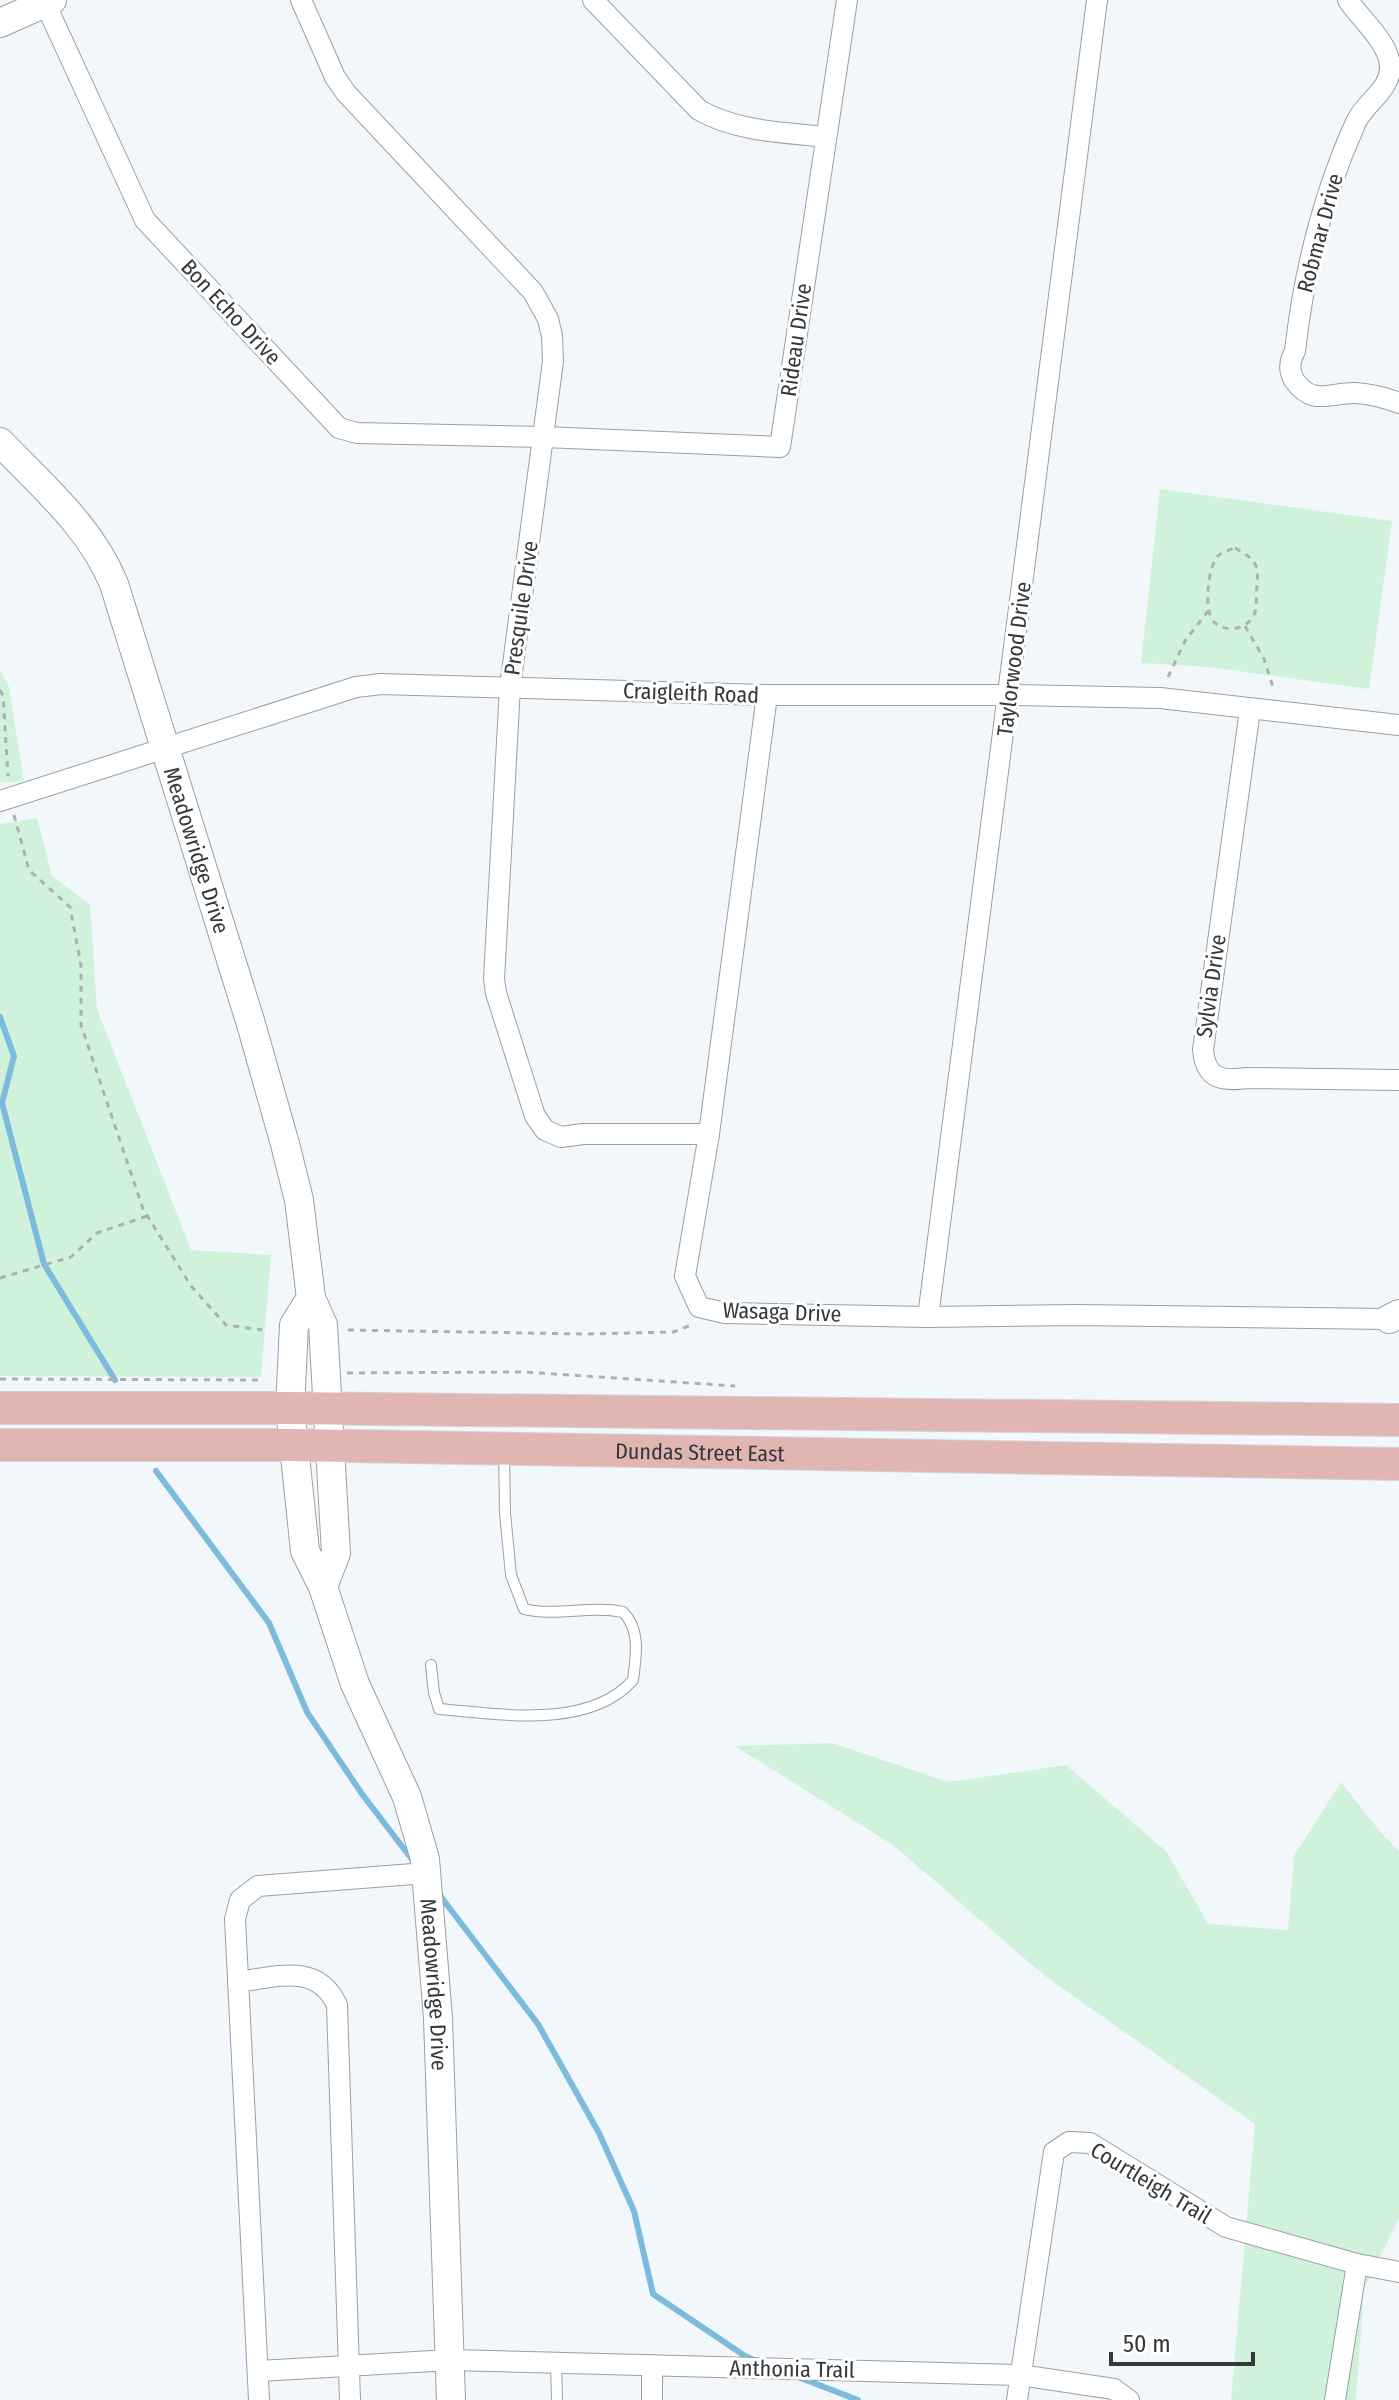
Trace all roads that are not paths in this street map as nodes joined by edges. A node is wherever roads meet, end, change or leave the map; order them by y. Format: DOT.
graph roads {
  1 [pos="301,0"];
  2 [pos="593,0"];
  3 [pos="847,0"];
  4 [pos="1097,0"];
  5 [pos="1348,0"];
  6 [pos="47,1"];
  7 [pos="0,23"];
  8 [pos="826,137"];
  9 [pos="1399,403"];
  10 [pos="544,437"];
  11 [pos="0,442"];
  12 [pos="510,687"];
  13 [pos="767,695"];
  14 [pos="1010,695"];
  15 [pos="1250,710"];
  16 [pos="1399,725"];
  17 [pos="166,749"];
  18 [pos="5,801"];
  19 [pos="1399,1080"];
  20 [pos="709,1134"];
  21 [pos="311,1298"];
  22 [pos="928,1317"];
  23 [pos="1394,1317"];
  24 [pos="0,1408"];
  25 [pos="290,1408"];
  26 [pos="327,1409"];
  27 [pos="1399,1420"];
  28 [pos="0,1445"];
  29 [pos="293,1445"];
  30 [pos="328,1446"];
  31 [pos="504,1449"];
  32 [pos="1399,1464"];
  33 [pos="323,1587"];
  34 [pos="431,1665"];
  35 [pos="426,1873"];
  36 [pos="238,1982"];
  37 [pos="1357,2264"];
  38 [pos="1399,2272"];
  39 [pos="450,2360"];
  40 [pos="556,2363"];
  41 [pos="348,2364"];
  42 [pos="652,2365"];
  43 [pos="259,2371"];
  44 [pos="1020,2375"];
  45 [pos="259,2400"];
  46 [pos="350,2400"];
  47 [pos="451,2400"];
  48 [pos="557,2400"];
  49 [pos="652,2400"];
  50 [pos="1017,2400"];
  51 [pos="1129,2400"];
  52 [pos="1335,2400"];
  1 -- 10 [label="street, Presquile Drive"];
  2 -- 8 [label="street"];
  3 -- 8 [label="street, Rideau Drive"];
  4 -- 14 [label="street, Taylorwood Drive"];
  5 -- 9 [label="street, Robmar Drive"];
  6 -- 7 [label="street"];
  6 -- 10 [label="street, Bon Echo Drive"];
  8 -- 10 [label="street, Rideau Drive"];
  10 -- 12 [label="street, Presquile Drive"];
  11 -- 17 [label="street, Meadowridge Drive"];
  12 -- 13 [label="street, Craigleith Road"];
  12 -- 17 [label="street, Craigleith Road"];
  12 -- 20 [label="street, Presquile Drive"];
  13 -- 14 [label="street, Craigleith Road"];
  13 -- 20 [label="street, Wasaga Drive"];
  14 -- 15 [label="street, Craigleith Road"];
  14 -- 22 [label="street, Taylorwood Drive"];
  15 -- 16 [label="street, Craigleith Road"];
  15 -- 19 [label="street, Sylvia Drive"];
  17 -- 18 [label="street, Craigleith Road"];
  17 -- 21 [label="street, Meadowridge Drive"];
  20 -- 22 [label="street, Wasaga Drive"];
  21 -- 25 [label="street, Meadowridge Drive"];
  21 -- 26 [label="street, Meadowridge Drive"];
  22 -- 23 [label="street, Wasaga Drive"];
  24 -- 25 [label="main road, Dundas Street East"];
  25 -- 26 [label="main road, Dundas Street East"];
  25 -- 29 [label="street, Meadowridge Drive"];
  26 -- 27 [label="main road, Dundas Street East"];
  26 -- 30 [label="street, Meadowridge Drive"];
  28 -- 29 [label="main road, Dundas Street East"];
  29 -- 30 [label="main road, Dundas Street East"];
  29 -- 33 [label="street, Meadowridge Drive"];
  30 -- 31 [label="main road, Dundas Street East"];
  30 -- 33 [label="street, Meadowridge Drive"];
  31 -- 32 [label="main road, Dundas Street East"];
  31 -- 34 [label="lane"];
  33 -- 35 [label="street, Meadowridge Drive"];
  35 -- 36 [label="street"];
  35 -- 39 [label="street, Meadowridge Drive"];
  36 -- 41 [label="street"];
  36 -- 43 [label="street"];
  37 -- 38 [label="street, Courtleigh Trail"];
  37 -- 44 [label="street, Courtleigh Trail"];
  37 -- 52 [label="street"];
  39 -- 40 [label="street, Anthonia Trail"];
  39 -- 41 [label="street, Anthonia Trail"];
  39 -- 47 [label="street, Meadowridge Drive"];
  40 -- 42 [label="street, Anthonia Trail"];
  40 -- 48 [label="lane"];
  41 -- 43 [label="street, Anthonia Trail"];
  41 -- 46 [label="street"];
  42 -- 44 [label="street, Anthonia Trail"];
  42 -- 49 [label="street"];
  43 -- 45 [label="street"];
  44 -- 50 [label="street, Courtleigh Trail"];
  44 -- 51 [label="street, Anthonia Trail"];
}
